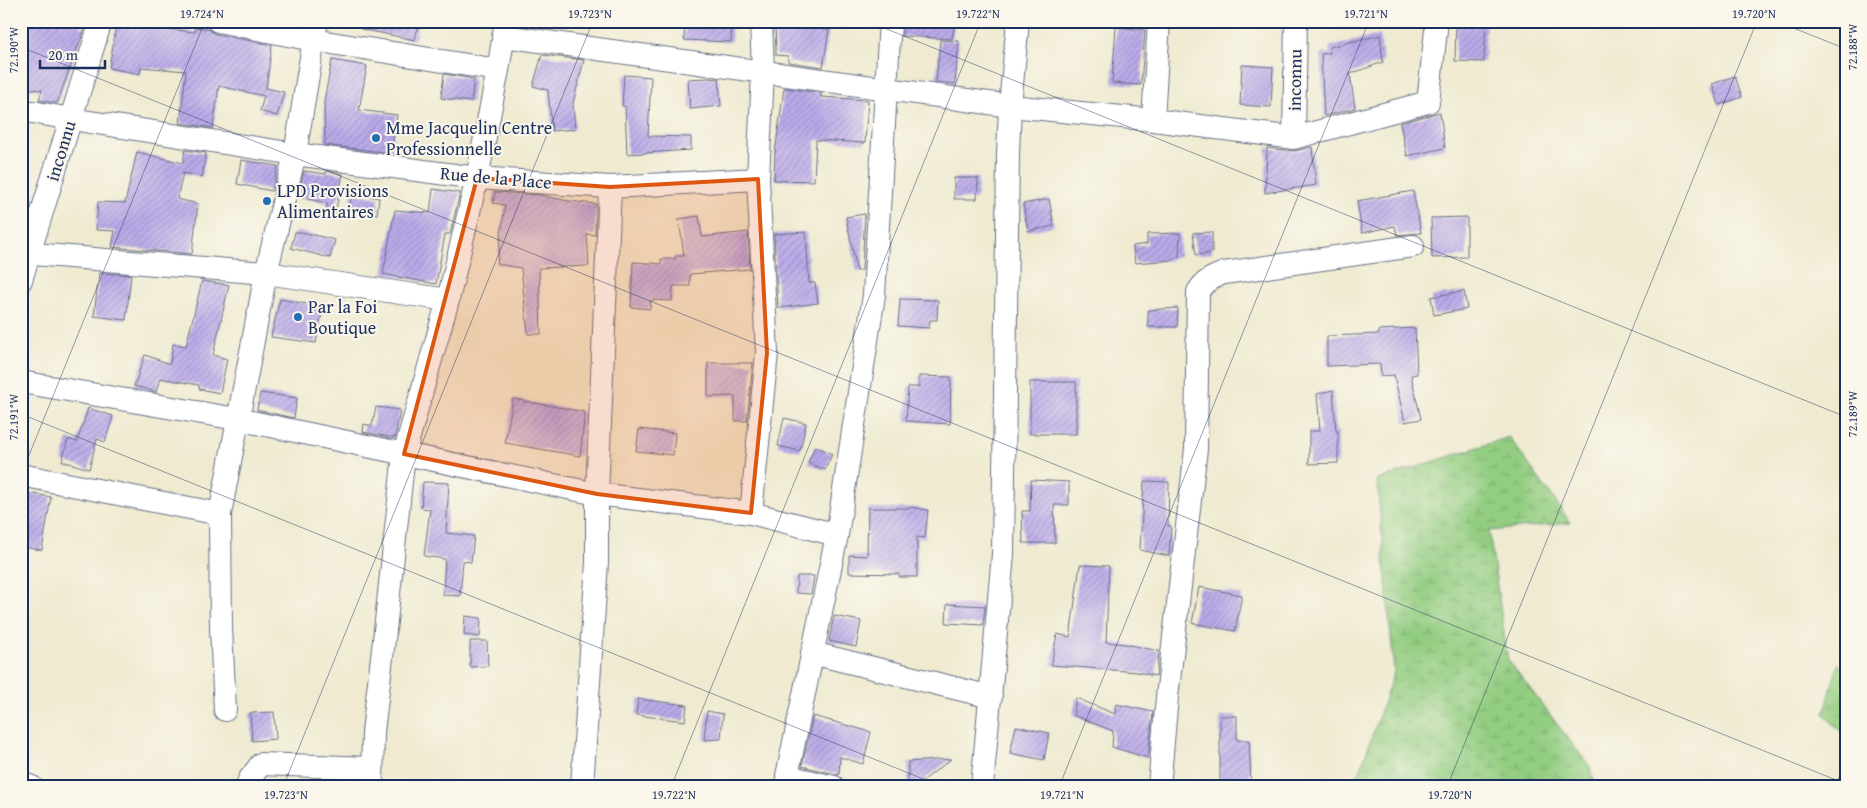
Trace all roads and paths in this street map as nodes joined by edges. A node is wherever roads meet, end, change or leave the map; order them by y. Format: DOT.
graph roads {
  1 [pos="101,21"];
  2 [pos="218,21"];
  3 [pos="761,21"];
  4 [pos="890,21"];
  5 [pos="1018,21"];
  6 [pos="1159,21"];
  7 [pos="1296,21"];
  8 [pos="1438,21"];
  9 [pos="504,29"];
  10 [pos="315,30"];
  11 [pos="498,70"];
  12 [pos="763,72"];
  13 [pos="887,90"];
  14 [pos="1010,106"];
  15 [pos="21,110"];
  16 [pos="71,119"];
  17 [pos="1153,120"];
  18 [pos="1294,138"];
  19 [pos="295,154"];
  20 [pos="477,178"];
  21 [pos="758,179"];
  22 [pos="610,187"];
  23 [pos="1413,246"];
  24 [pos="26,253"];
  25 [pos="266,273"];
  26 [pos="21,280"];
  27 [pos="448,300"];
  28 [pos="21,382"];
  29 [pos="237,419"];
  30 [pos="404,454"];
  31 [pos="21,475"];
  32 [pos="597,494"];
  33 [pos="750,513"];
  34 [pos="220,514"];
  35 [pos="837,535"];
  36 [pos="812,653"];
  37 [pos="991,697"];
  38 [pos="225,710"];
  39 [pos="372,778"];
  40 [pos="21,783"];
  41 [pos="32,787"];
  42 [pos="247,787"];
  43 [pos="582,787"];
  44 [pos="834,787"];
  45 [pos="982,787"];
  46 [pos="1158,787"];
  1 -- 16 [label="street, inconnu"];
  2 -- 10 [label="street"];
  3 -- 12 [label="street"];
  4 -- 13 [label="street"];
  5 -- 14 [label="street"];
  6 -- 17 [label="street"];
  7 -- 18 [label="street, inconnu"];
  8 -- 18 [label="street"];
  9 -- 11 [label="street"];
  9 -- 12 [label="street"];
  10 -- 11 [label="street"];
  10 -- 19 [label="street"];
  11 -- 20 [label="street"];
  12 -- 13 [label="street"];
  12 -- 21 [label="street"];
  13 -- 14 [label="street"];
  13 -- 35 [label="street"];
  14 -- 17 [label="street"];
  14 -- 37 [label="street"];
  15 -- 16 [label="street, Rue de la Place"];
  16 -- 19 [label="street, Rue de la Place"];
  16 -- 24 [label="street, inconnu"];
  17 -- 18 [label="street"];
  19 -- 20 [label="street, Rue de la Place"];
  19 -- 25 [label="street"];
  20 -- 22 [label="street, Rue de la Place"];
  20 -- 27 [label="street"];
  21 -- 22 [label="street, Rue de la Place"];
  21 -- 33 [label="street"];
  22 -- 32 [label="street"];
  23 -- 46 [label="street"];
  24 -- 25 [label="street"];
  24 -- 26 [label="street, inconnu"];
  25 -- 27 [label="street"];
  25 -- 29 [label="street"];
  27 -- 30 [label="street"];
  28 -- 29 [label="street"];
  29 -- 30 [label="street"];
  29 -- 34 [label="street"];
  30 -- 32 [label="street"];
  30 -- 39 [label="street"];
  31 -- 34 [label="street"];
  32 -- 33 [label="street"];
  32 -- 43 [label="street"];
  33 -- 35 [label="street"];
  34 -- 38 [label="street"];
  35 -- 36 [label="street"];
  36 -- 37 [label="street"];
  36 -- 44 [label="street"];
  37 -- 45 [label="street"];
  39 -- 42 [label="street"];
  40 -- 41 [label="street"];
}
